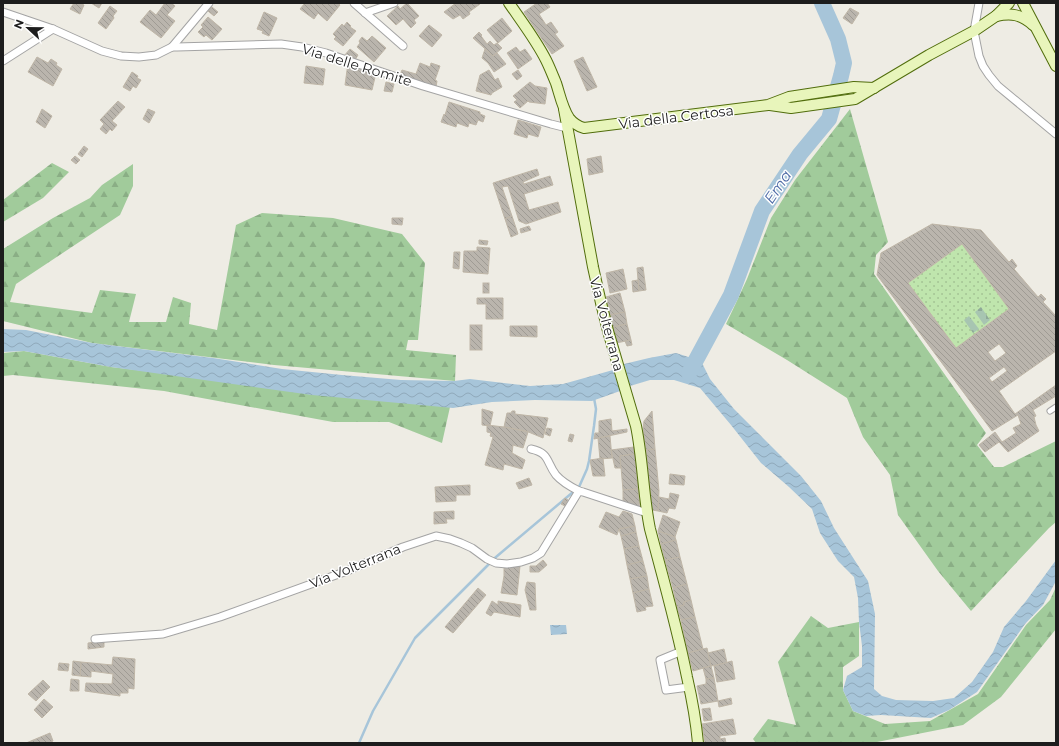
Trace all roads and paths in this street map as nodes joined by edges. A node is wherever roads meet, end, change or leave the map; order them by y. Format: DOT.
graph roads {
  1 [pos="209,3"];
  2 [pos="354,3"];
  3 [pos="394,3"];
  4 [pos="509,3"];
  5 [pos="979,3"];
  6 [pos="1009,3"];
  7 [pos="1023,3"];
  8 [pos="3,12"];
  9 [pos="365,13"];
  10 [pos="996,16"];
  11 [pos="53,28"];
  12 [pos="1035,28"];
  13 [pos="974,31"];
  14 [pos="403,46"];
  15 [pos="172,47"];
  16 [pos="3,61"];
  17 [pos="1056,66"];
  18 [pos="874,88"];
  19 [pos="768,105"];
  20 [pos="564,109"];
  21 [pos="567,128"];
  22 [pos="584,128"];
  23 [pos="1056,134"];
  24 [pos="576,136"];
  25 [pos="571,147"];
  26 [pos="1056,407"];
  27 [pos="1050,411"];
  28 [pos="531,449"];
  29 [pos="579,491"];
  30 [pos="646,513"];
  31 [pos="95,640"];
  32 [pos="682,651"];
  33 [pos="689,687"];
  34 [pos="698,743"];
  1 -- 15 [label="street"];
  2 -- 9 [label="street"];
  3 -- 9 [label="street"];
  4 -- 20 [label="main road"];
  5 -- 13 [label="street"];
  6 -- 10 [label="main road, Via della Certosa"];
  7 -- 12 [label="main road"];
  8 -- 11 [label="street, Via delle Romite"];
  9 -- 14 [label="street"];
  10 -- 12 [label="main road"];
  10 -- 13 [label="main road, Via della Certosa"];
  11 -- 15 [label="street, Via delle Romite"];
  11 -- 16 [label="street"];
  12 -- 17 [label="main road"];
  13 -- 18 [label="main road, Via della Certosa"];
  13 -- 23 [label="street"];
  15 -- 21 [label="street, Via delle Romite"];
  18 -- 19 [label="main road, Via della Certosa"];
  18 -- 19 [label="main road, Via della Certosa"];
  19 -- 22 [label="main road, Via della Certosa"];
  20 -- 21 [label="main road, Via Volterrana"];
  20 -- 22 [label="main road"];
  21 -- 24 [label="main road"];
  21 -- 25 [label="main road, Via Volterrana"];
  22 -- 24 [label="main road"];
  24 -- 25 [label="main road"];
  25 -- 30 [label="main road, Via Volterrana"];
  26 -- 27 [label="street"];
  28 -- 29 [label="street"];
  29 -- 30 [label="street"];
  29 -- 31 [label="street, Via Volterrana"];
  30 -- 32 [label="main road, Via Volterrana"];
  32 -- 33 [label="main road, Via Volterrana"];
  32 -- 33 [label="street"];
  33 -- 34 [label="main road, Via Volterrana"];
}
